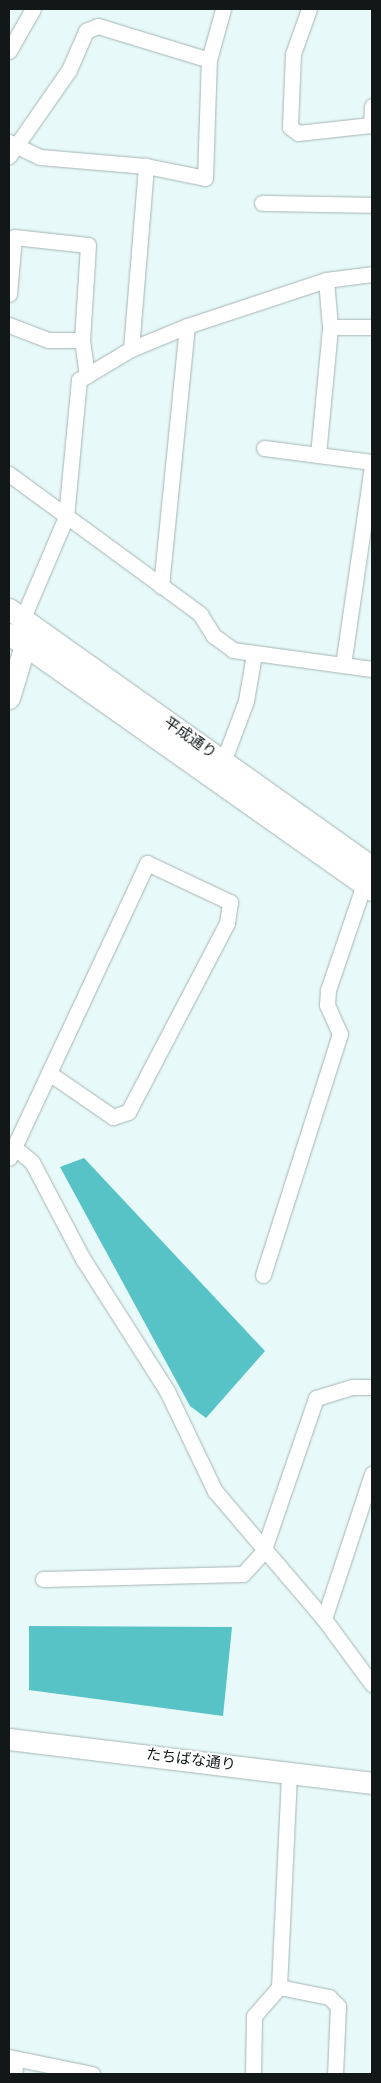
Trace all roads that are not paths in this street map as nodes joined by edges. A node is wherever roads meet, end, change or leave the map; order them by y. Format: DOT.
graph roads {
  1 [pos="32,9"];
  2 [pos="223,9"];
  3 [pos="309,9"];
  4 [pos="9,51"];
  5 [pos="209,60"];
  6 [pos="372,106"];
  7 [pos="11,148"];
  8 [pos="146,166"];
  9 [pos="262,203"];
  10 [pos="372,205"];
  11 [pos="372,274"];
  12 [pos="326,280"];
  13 [pos="9,294"];
  14 [pos="9,325"];
  15 [pos="187,326"];
  16 [pos="372,327"];
  17 [pos="330,328"];
  18 [pos="82,340"];
  19 [pos="131,349"];
  20 [pos="87,376"];
  21 [pos="264,448"];
  22 [pos="318,455"];
  23 [pos="372,462"];
  24 [pos="372,467"];
  25 [pos="9,474"];
  26 [pos="66,517"];
  27 [pos="161,586"];
  28 [pos="14,630"];
  29 [pos="254,654"];
  30 [pos="343,665"];
  31 [pos="372,669"];
  32 [pos="9,698"];
  33 [pos="223,762"];
  34 [pos="369,880"];
  35 [pos="49,1073"];
  36 [pos="12,1153"];
  37 [pos="263,1275"];
  38 [pos="372,1387"];
  39 [pos="372,1474"];
  40 [pos="263,1552"];
  41 [pos="43,1579"];
  42 [pos="324,1619"];
  43 [pos="372,1684"];
  44 [pos="9,1738"];
  45 [pos="289,1772"];
  46 [pos="372,1783"];
  47 [pos="279,1987"];
  48 [pos="12,2058"];
  49 [pos="14,2074"];
  50 [pos="92,2074"];
  51 [pos="253,2074"];
  52 [pos="335,2074"];
  1 -- 4 [label="street"];
  2 -- 5 [label="street"];
  3 -- 6 [label="street"];
  5 -- 7 [label="street"];
  5 -- 8 [label="street"];
  7 -- 8 [label="street"];
  8 -- 19 [label="street"];
  9 -- 10 [label="street"];
  11 -- 12 [label="street"];
  12 -- 15 [label="street"];
  12 -- 17 [label="street"];
  13 -- 18 [label="street"];
  14 -- 18 [label="street"];
  15 -- 19 [label="street"];
  15 -- 27 [label="street"];
  16 -- 17 [label="street"];
  17 -- 22 [label="street"];
  18 -- 20 [label="street"];
  19 -- 20 [label="street"];
  20 -- 26 [label="street"];
  21 -- 22 [label="street"];
  22 -- 23 [label="street"];
  24 -- 30 [label="street"];
  25 -- 26 [label="street"];
  26 -- 27 [label="street"];
  26 -- 28 [label="street"];
  27 -- 29 [label="street"];
  28 -- 32 [label="street"];
  28 -- 33 [label="street, 平成通り"];
  28 -- 34 [label="street, 平成通り"];
  29 -- 30 [label="street"];
  29 -- 33 [label="street"];
  30 -- 31 [label="street"];
  33 -- 34 [label="street, 平成通り"];
  34 -- 37 [label="street"];
  35 -- 35 [label="street"];
  35 -- 36 [label="street"];
  36 -- 40 [label="street"];
  38 -- 40 [label="street"];
  39 -- 42 [label="street"];
  40 -- 41 [label="street"];
  40 -- 42 [label="street"];
  42 -- 43 [label="street"];
  44 -- 45 [label="street, たちばな通り"];
  45 -- 46 [label="street, たちばな通り"];
  45 -- 47 [label="street"];
  47 -- 51 [label="street"];
  47 -- 52 [label="street"];
  48 -- 49 [label="street"];
  48 -- 50 [label="street"];
}
